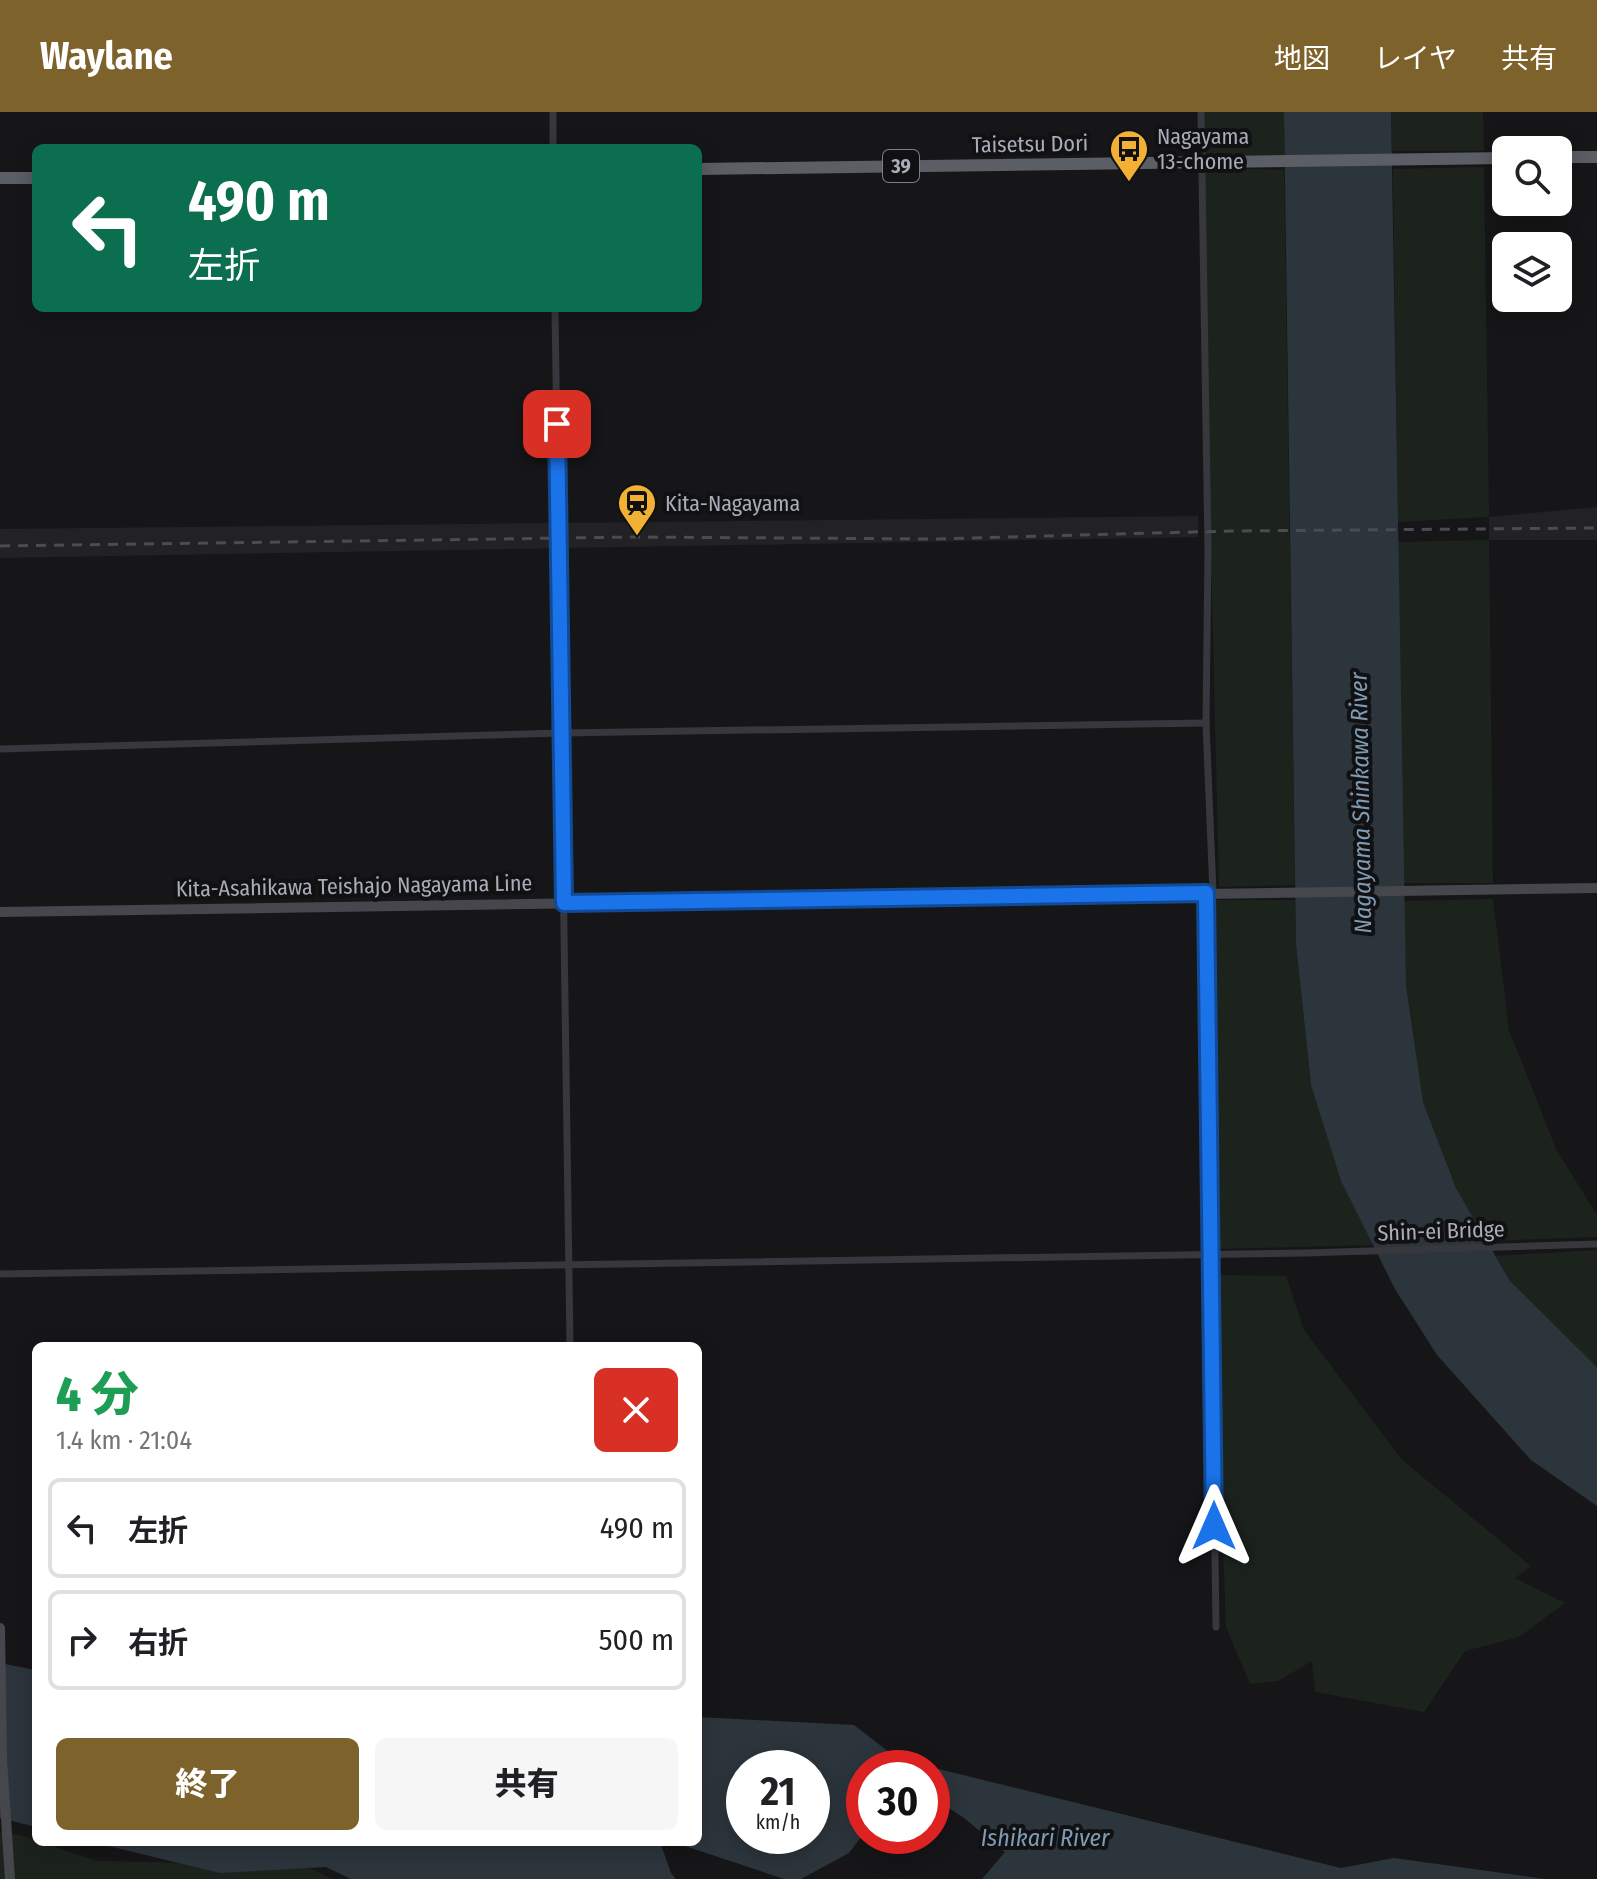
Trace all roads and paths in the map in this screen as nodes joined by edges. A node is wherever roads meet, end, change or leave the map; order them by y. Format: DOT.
graph roads {
  1 [pos="553,112"];
  2 [pos="1201,112"];
  3 [pos="553,144"];
  4 [pos="1572,157"];
  5 [pos="1597,157"];
  6 [pos="1492,158"];
  7 [pos="1202,162"];
  8 [pos="702,169"];
  9 [pos="0,178"];
  10 [pos="32,178"];
  11 [pos="555,312"];
  12 [pos="1206,723"];
  13 [pos="561,733"];
  14 [pos="0,749"];
  15 [pos="1597,888"];
  16 [pos="1210,893"];
  17 [pos="564,903"];
  18 [pos="0,912"];
  19 [pos="1597,1244"];
  20 [pos="1211,1255"];
  21 [pos="569,1266"];
  22 [pos="0,1274"];
  23 [pos="570,1342"];
  24 [pos="1216,1627"];
  25 [pos="0,1628"];
  26 [pos="10,1879"];
  1 -- 3 [label="street"];
  2 -- 7 [label="street"];
  4 -- 5 [label="highway"];
  6 -- 7 [label="highway, Taisetsu Dori / 39"];
  7 -- 8 [label="highway, Taisetsu Dori / 39"];
  7 -- 12 [label="street"];
  9 -- 10 [label="highway"];
  11 -- 13 [label="street"];
  12 -- 13 [label="street"];
  12 -- 16 [label="street"];
  13 -- 14 [label="street"];
  13 -- 17 [label="street"];
  15 -- 16 [label="main road, Kita-Asahikawa Teishajo Nagayama Line"];
  16 -- 17 [label="main road, Kita-Asahikawa Teishajo Nagayama Line"];
  16 -- 20 [label="street"];
  17 -- 18 [label="main road, Kita-Asahikawa Teishajo Nagayama Line"];
  17 -- 21 [label="street"];
  19 -- 20 [label="street, Shin-ei Bridge"];
  20 -- 21 [label="street, Shin-ei Bridge"];
  20 -- 24 [label="street"];
  21 -- 22 [label="street, Shin-ei Bridge"];
  21 -- 23 [label="street"];
  25 -- 26 [label="main road"];
}
